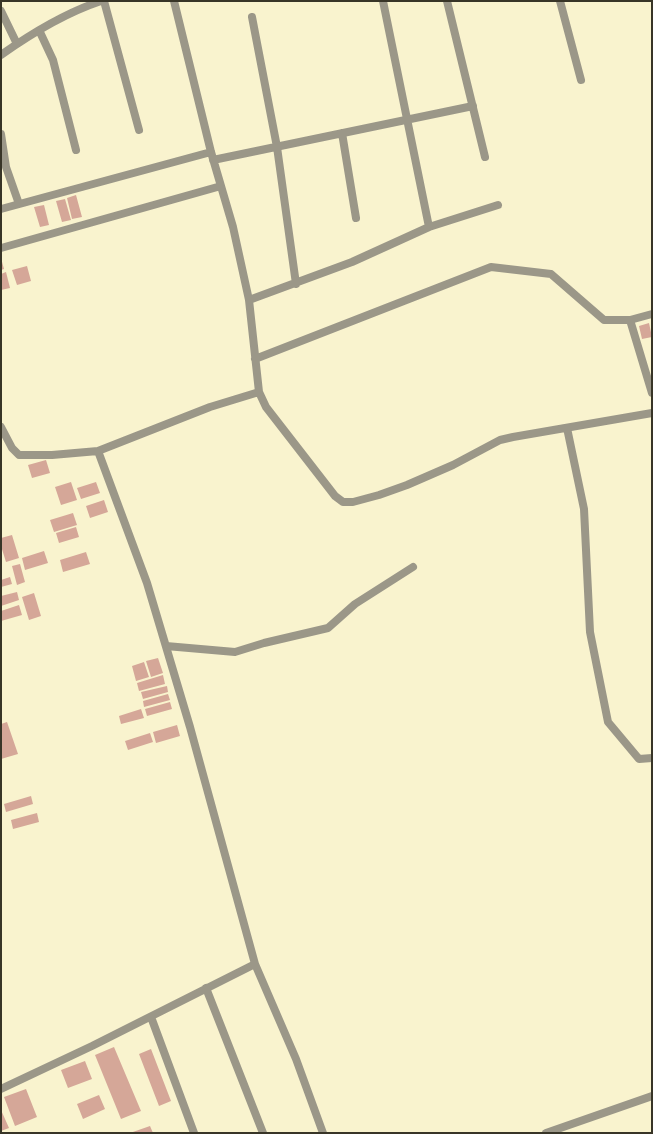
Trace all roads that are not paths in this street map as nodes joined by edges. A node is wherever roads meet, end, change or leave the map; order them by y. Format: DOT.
graph roads {
  1 [pos="101,1"];
  2 [pos="104,1"];
  3 [pos="174,1"];
  4 [pos="383,1"];
  5 [pos="447,1"];
  6 [pos="560,1"];
  7 [pos="1,11"];
  8 [pos="252,17"];
  9 [pos="40,30"];
  10 [pos="17,44"];
  11 [pos="1,55"];
  12 [pos="581,80"];
  13 [pos="473,106"];
  14 [pos="407,120"];
  15 [pos="139,130"];
  16 [pos="342,133"];
  17 [pos="1,134"];
  18 [pos="277,147"];
  19 [pos="76,150"];
  20 [pos="212,156"];
  21 [pos="485,157"];
  22 [pos="221,186"];
  23 [pos="19,204"];
  24 [pos="498,205"];
  25 [pos="1,209"];
  26 [pos="356,218"];
  27 [pos="429,227"];
  28 [pos="1,248"];
  29 [pos="296,284"];
  30 [pos="249,300"];
  31 [pos="652,314"];
  32 [pos="630,320"];
  33 [pos="255,358"];
  34 [pos="259,392"];
  35 [pos="652,393"];
  36 [pos="652,413"];
  37 [pos="1,427"];
  38 [pos="567,428"];
  39 [pos="98,451"];
  40 [pos="413,567"];
  41 [pos="166,646"];
  42 [pos="652,758"];
  43 [pos="255,964"];
  44 [pos="206,988"];
  45 [pos="151,1017"];
  46 [pos="1,1089"];
  47 [pos="652,1096"];
  48 [pos="194,1133"];
  49 [pos="263,1133"];
  50 [pos="323,1133"];
  51 [pos="546,1133"];
  1 -- 9 [label="street"];
  2 -- 15 [label="street"];
  3 -- 20 [label="street"];
  4 -- 14 [label="street"];
  5 -- 13 [label="street"];
  6 -- 12 [label="street"];
  7 -- 10 [label="street"];
  8 -- 18 [label="street"];
  9 -- 10 [label="street"];
  9 -- 19 [label="street"];
  10 -- 11 [label="street"];
  13 -- 14 [label="street"];
  13 -- 21 [label="street"];
  14 -- 16 [label="street"];
  14 -- 27 [label="street"];
  16 -- 18 [label="street"];
  16 -- 26 [label="street"];
  17 -- 23 [label="street"];
  18 -- 20 [label="street"];
  18 -- 29 [label="street"];
  20 -- 22 [label="street"];
  20 -- 23 [label="street"];
  22 -- 28 [label="street"];
  22 -- 30 [label="street"];
  23 -- 25 [label="street"];
  24 -- 27 [label="street"];
  27 -- 29 [label="street"];
  29 -- 30 [label="street"];
  30 -- 33 [label="street"];
  31 -- 32 [label="street"];
  32 -- 33 [label="street"];
  32 -- 35 [label="street"];
  33 -- 34 [label="street"];
  34 -- 38 [label="street"];
  34 -- 39 [label="street"];
  36 -- 38 [label="street"];
  37 -- 39 [label="street"];
  38 -- 42 [label="street"];
  39 -- 41 [label="street"];
  40 -- 41 [label="street"];
  41 -- 43 [label="street"];
  43 -- 44 [label="street"];
  43 -- 50 [label="street"];
  44 -- 45 [label="street"];
  44 -- 49 [label="street"];
  45 -- 46 [label="street"];
  45 -- 48 [label="street"];
  47 -- 51 [label="street"];
}
